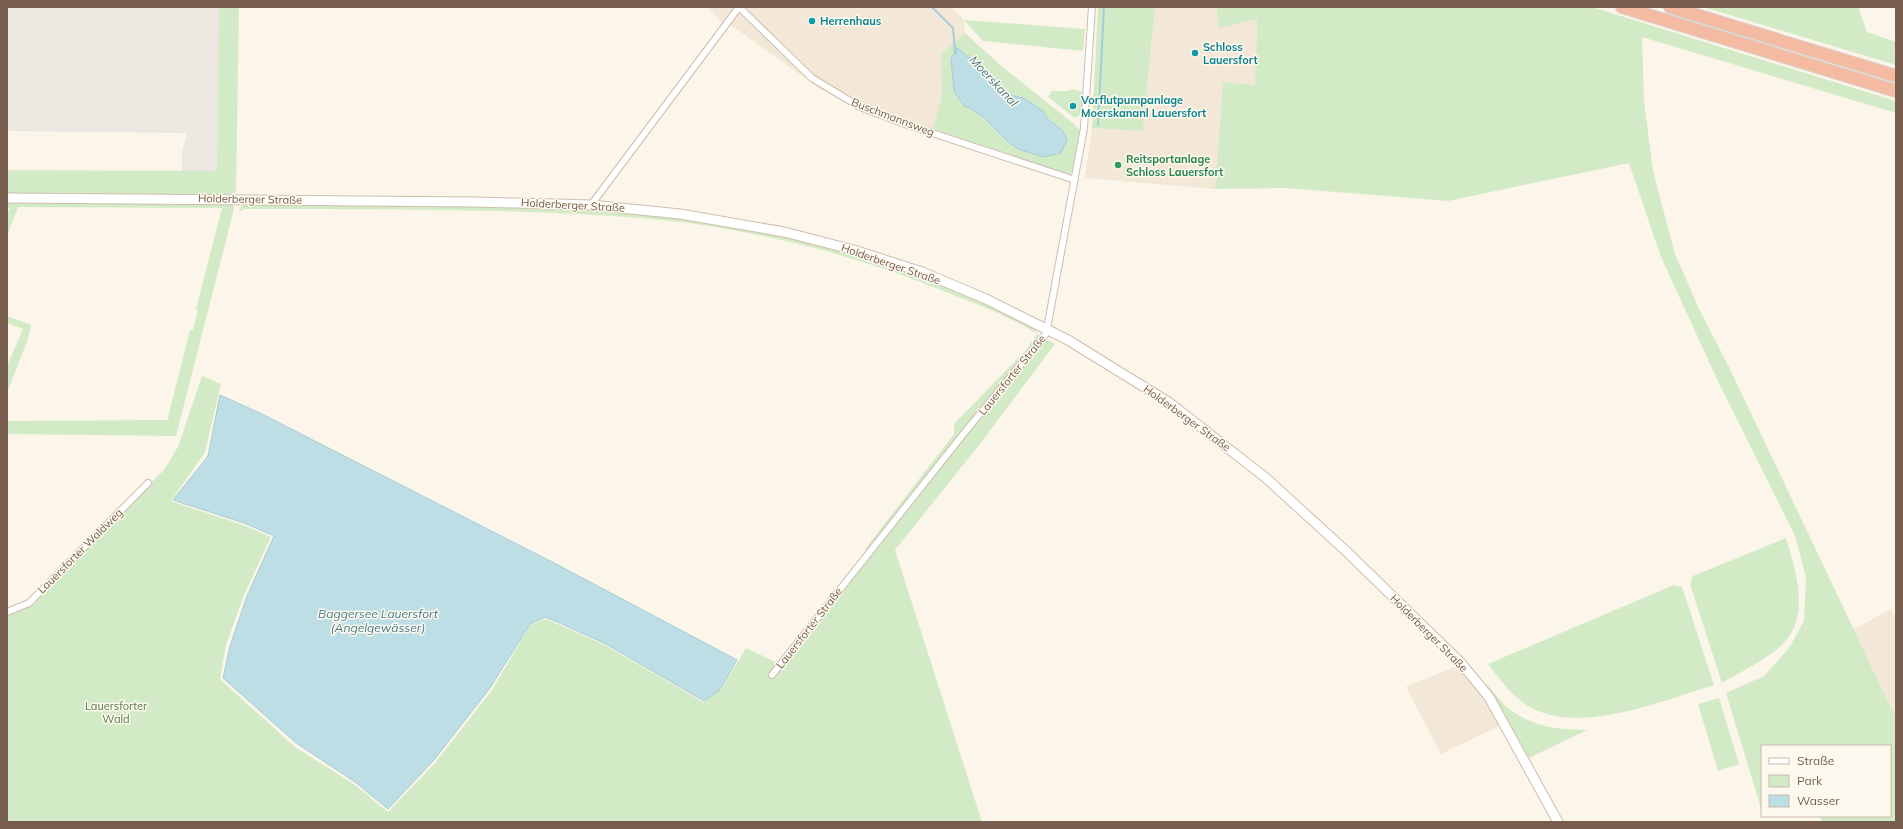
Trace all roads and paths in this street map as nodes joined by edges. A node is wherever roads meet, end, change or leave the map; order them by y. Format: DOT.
graph roads {
  1 [pos="739,7"];
  2 [pos="1092,7"];
  3 [pos="1622,7"];
  4 [pos="1670,7"];
  5 [pos="1896,76"];
  6 [pos="1896,91"];
  7 [pos="1074,180"];
  8 [pos="7,198"];
  9 [pos="591,205"];
  10 [pos="1047,328"];
  11 [pos="148,482"];
  12 [pos="7,612"];
  13 [pos="772,675"];
  14 [pos="1558,822"];
  1 -- 7 [label="street, Buschmannsweg"];
  1 -- 9 [label="street, Buschmannsweg"];
  2 -- 7 [label="street, Lauersforter Straße"];
  3 -- 6 [label="highway"];
  4 -- 5 [label="highway"];
  7 -- 10 [label="street, Lauersforter Straße"];
  8 -- 9 [label="main road, Holderberger Straße"];
  9 -- 10 [label="main road, Holderberger Straße"];
  10 -- 13 [label="street, Lauersforter Straße"];
  10 -- 14 [label="main road, Holderberger Straße"];
  11 -- 12 [label="street, Lauersforter Waldweg"];
}
